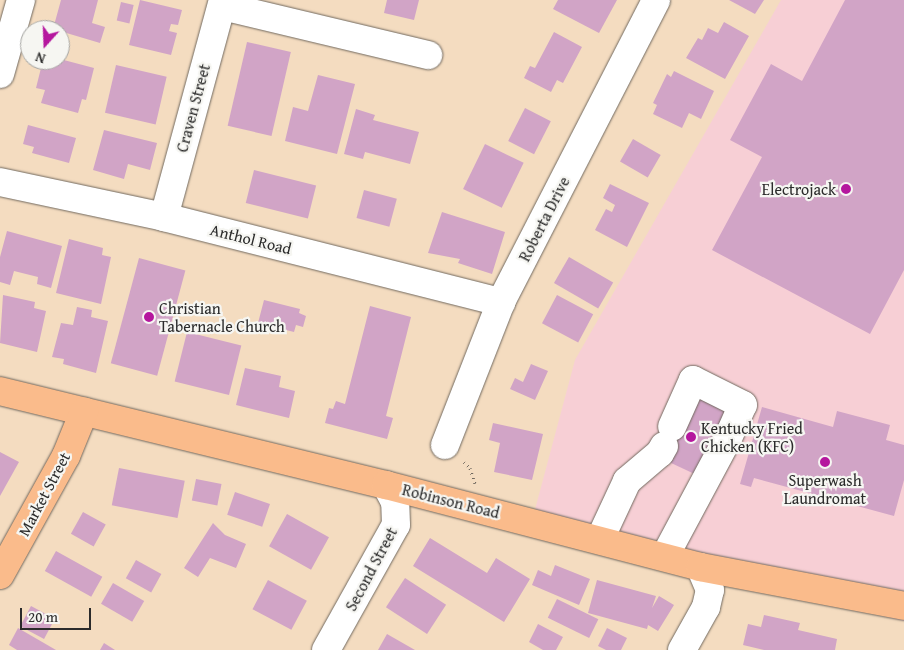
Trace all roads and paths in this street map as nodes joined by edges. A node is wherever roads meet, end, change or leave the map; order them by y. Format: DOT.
graph roads {
  1 [pos="21,0"];
  2 [pos="656,0"];
  3 [pos="222,3"];
  4 [pos="428,55"];
  5 [pos="0,74"];
  6 [pos="0,182"];
  7 [pos="164,217"];
  8 [pos="501,302"];
  9 [pos="0,391"];
  10 [pos="84,412"];
  11 [pos="445,445"];
  12 [pos="386,485"];
  13 [pos="483,509"];
  14 [pos="600,539"];
  15 [pos="664,556"];
  16 [pos="700,567"];
  17 [pos="0,575"];
  18 [pos="904,606"];
  19 [pos="326,650"];
  20 [pos="682,650"];
  1 -- 5 [label="street"];
  2 -- 8 [label="street, Roberta Drive"];
  3 -- 4 [label="street"];
  3 -- 7 [label="street, Craven Street"];
  6 -- 7 [label="street, Anthol Road"];
  7 -- 8 [label="street, Anthol Road"];
  8 -- 11 [label="street, Roberta Drive"];
  9 -- 10 [label="main road, Robinson Road"];
  10 -- 12 [label="main road, Robinson Road"];
  10 -- 17 [label="main road, Market Street"];
  11 -- 13 [label="path"];
  12 -- 13 [label="main road, Robinson Road"];
  12 -- 19 [label="street, Second Street"];
  13 -- 14 [label="main road, Robinson Road"];
  14 -- 15 [label="main road, Robinson Road"];
  14 -- 15 [label="street"];
  15 -- 16 [label="main road, Robinson Road"];
  16 -- 18 [label="main road, Robinson Road"];
  16 -- 20 [label="street"];
}
